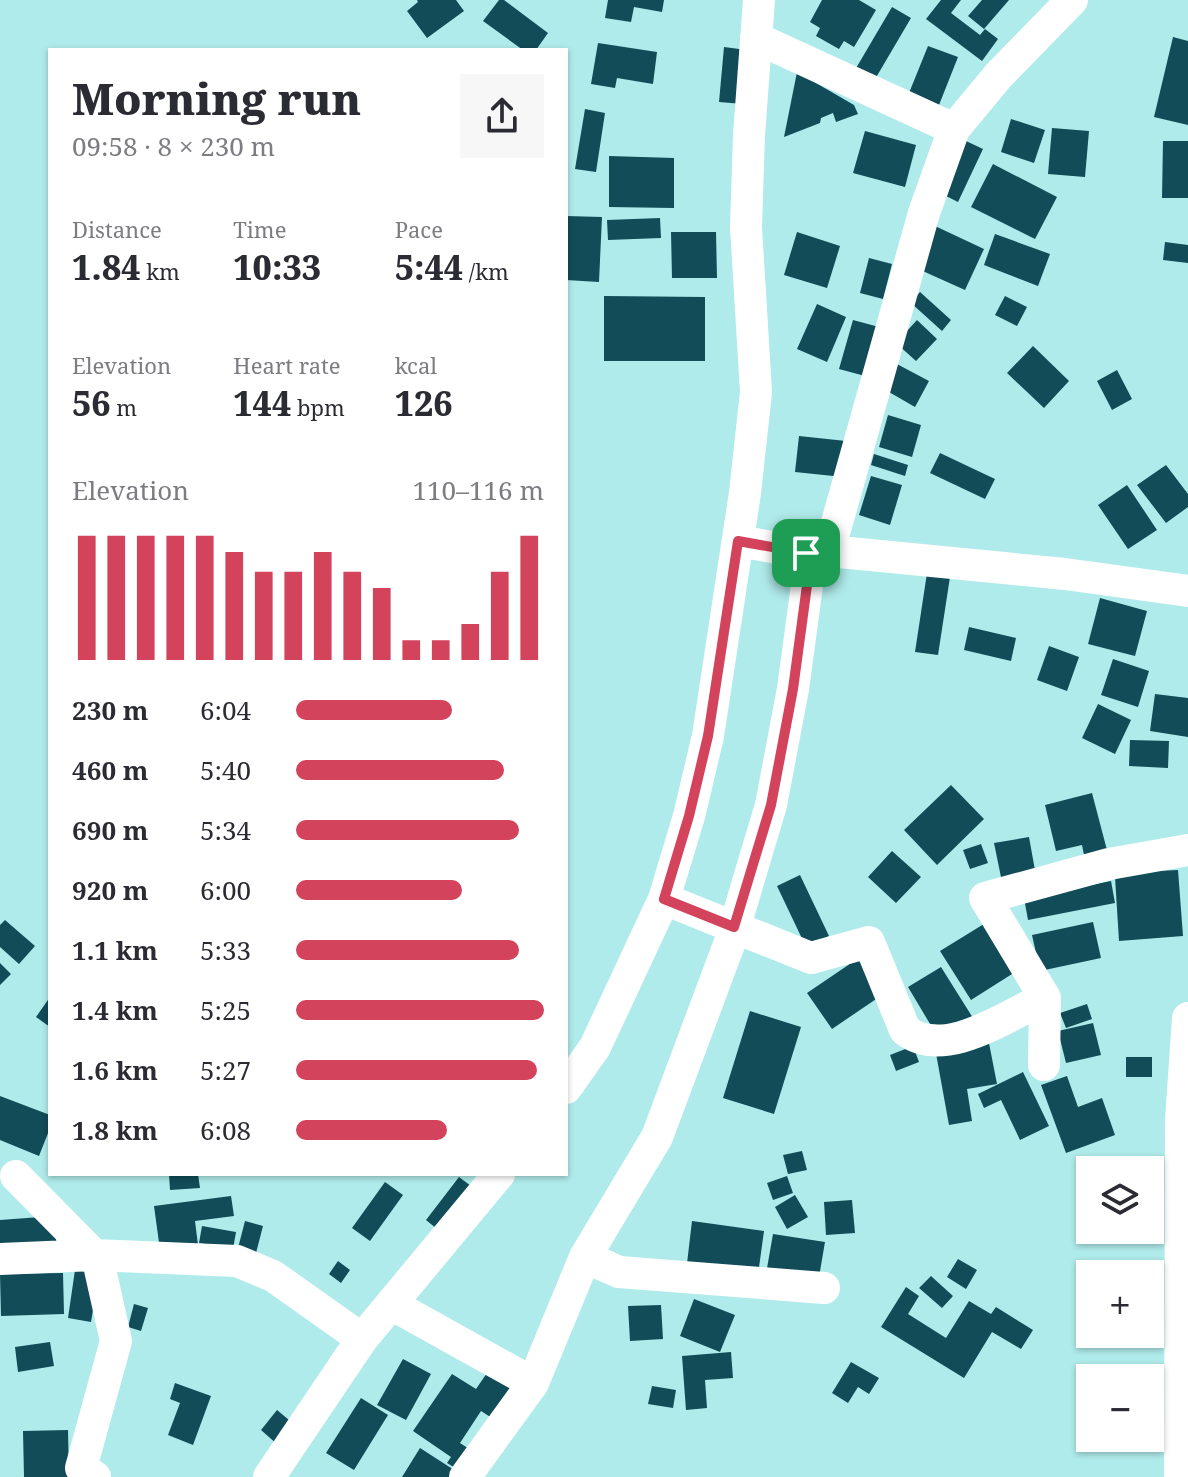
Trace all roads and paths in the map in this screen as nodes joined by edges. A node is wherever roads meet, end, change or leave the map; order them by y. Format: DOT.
graph roads {
  1 [pos="759,0"];
  2 [pos="1072,0"];
  3 [pos="756,38"];
  4 [pos="954,129"];
  5 [pos="738,541"];
  6 [pos="818,552"];
  7 [pos="1188,591"];
  8 [pos="1188,850"];
  9 [pos="664,899"];
  10 [pos="734,927"];
  11 [pos="1045,998"];
  12 [pos="1188,1018"];
  13 [pos="1044,1065"];
  14 [pos="568,1085"];
  15 [pos="1184,1173"];
  16 [pos="16,1176"];
  17 [pos="497,1176"];
  18 [pos="96,1255"];
  19 [pos="585,1257"];
  20 [pos="0,1259"];
  21 [pos="824,1288"];
  22 [pos="391,1304"];
  23 [pos="362,1339"];
  24 [pos="533,1383"];
  25 [pos="95,1477"];
  26 [pos="269,1477"];
  27 [pos="465,1477"];
  28 [pos="1180,1477"];
  1 -- 3 [label="street"];
  2 -- 4 [label="street"];
  3 -- 4 [label="street"];
  3 -- 5 [label="street"];
  4 -- 6 [label="street"];
  5 -- 6 [label="street"];
  5 -- 9 [label="street"];
  6 -- 7 [label="street"];
  6 -- 10 [label="street"];
  8 -- 11 [label="street"];
  9 -- 10 [label="street"];
  9 -- 14 [label="street"];
  10 -- 11 [label="street"];
  10 -- 19 [label="street"];
  11 -- 13 [label="street"];
  12 -- 15 [label="street"];
  15 -- 28 [label="street"];
  16 -- 18 [label="street"];
  17 -- 22 [label="street"];
  18 -- 20 [label="street"];
  18 -- 23 [label="street"];
  18 -- 25 [label="street"];
  19 -- 21 [label="street"];
  19 -- 24 [label="street"];
  22 -- 23 [label="street"];
  22 -- 24 [label="street"];
  23 -- 26 [label="street"];
  24 -- 27 [label="street"];
}
